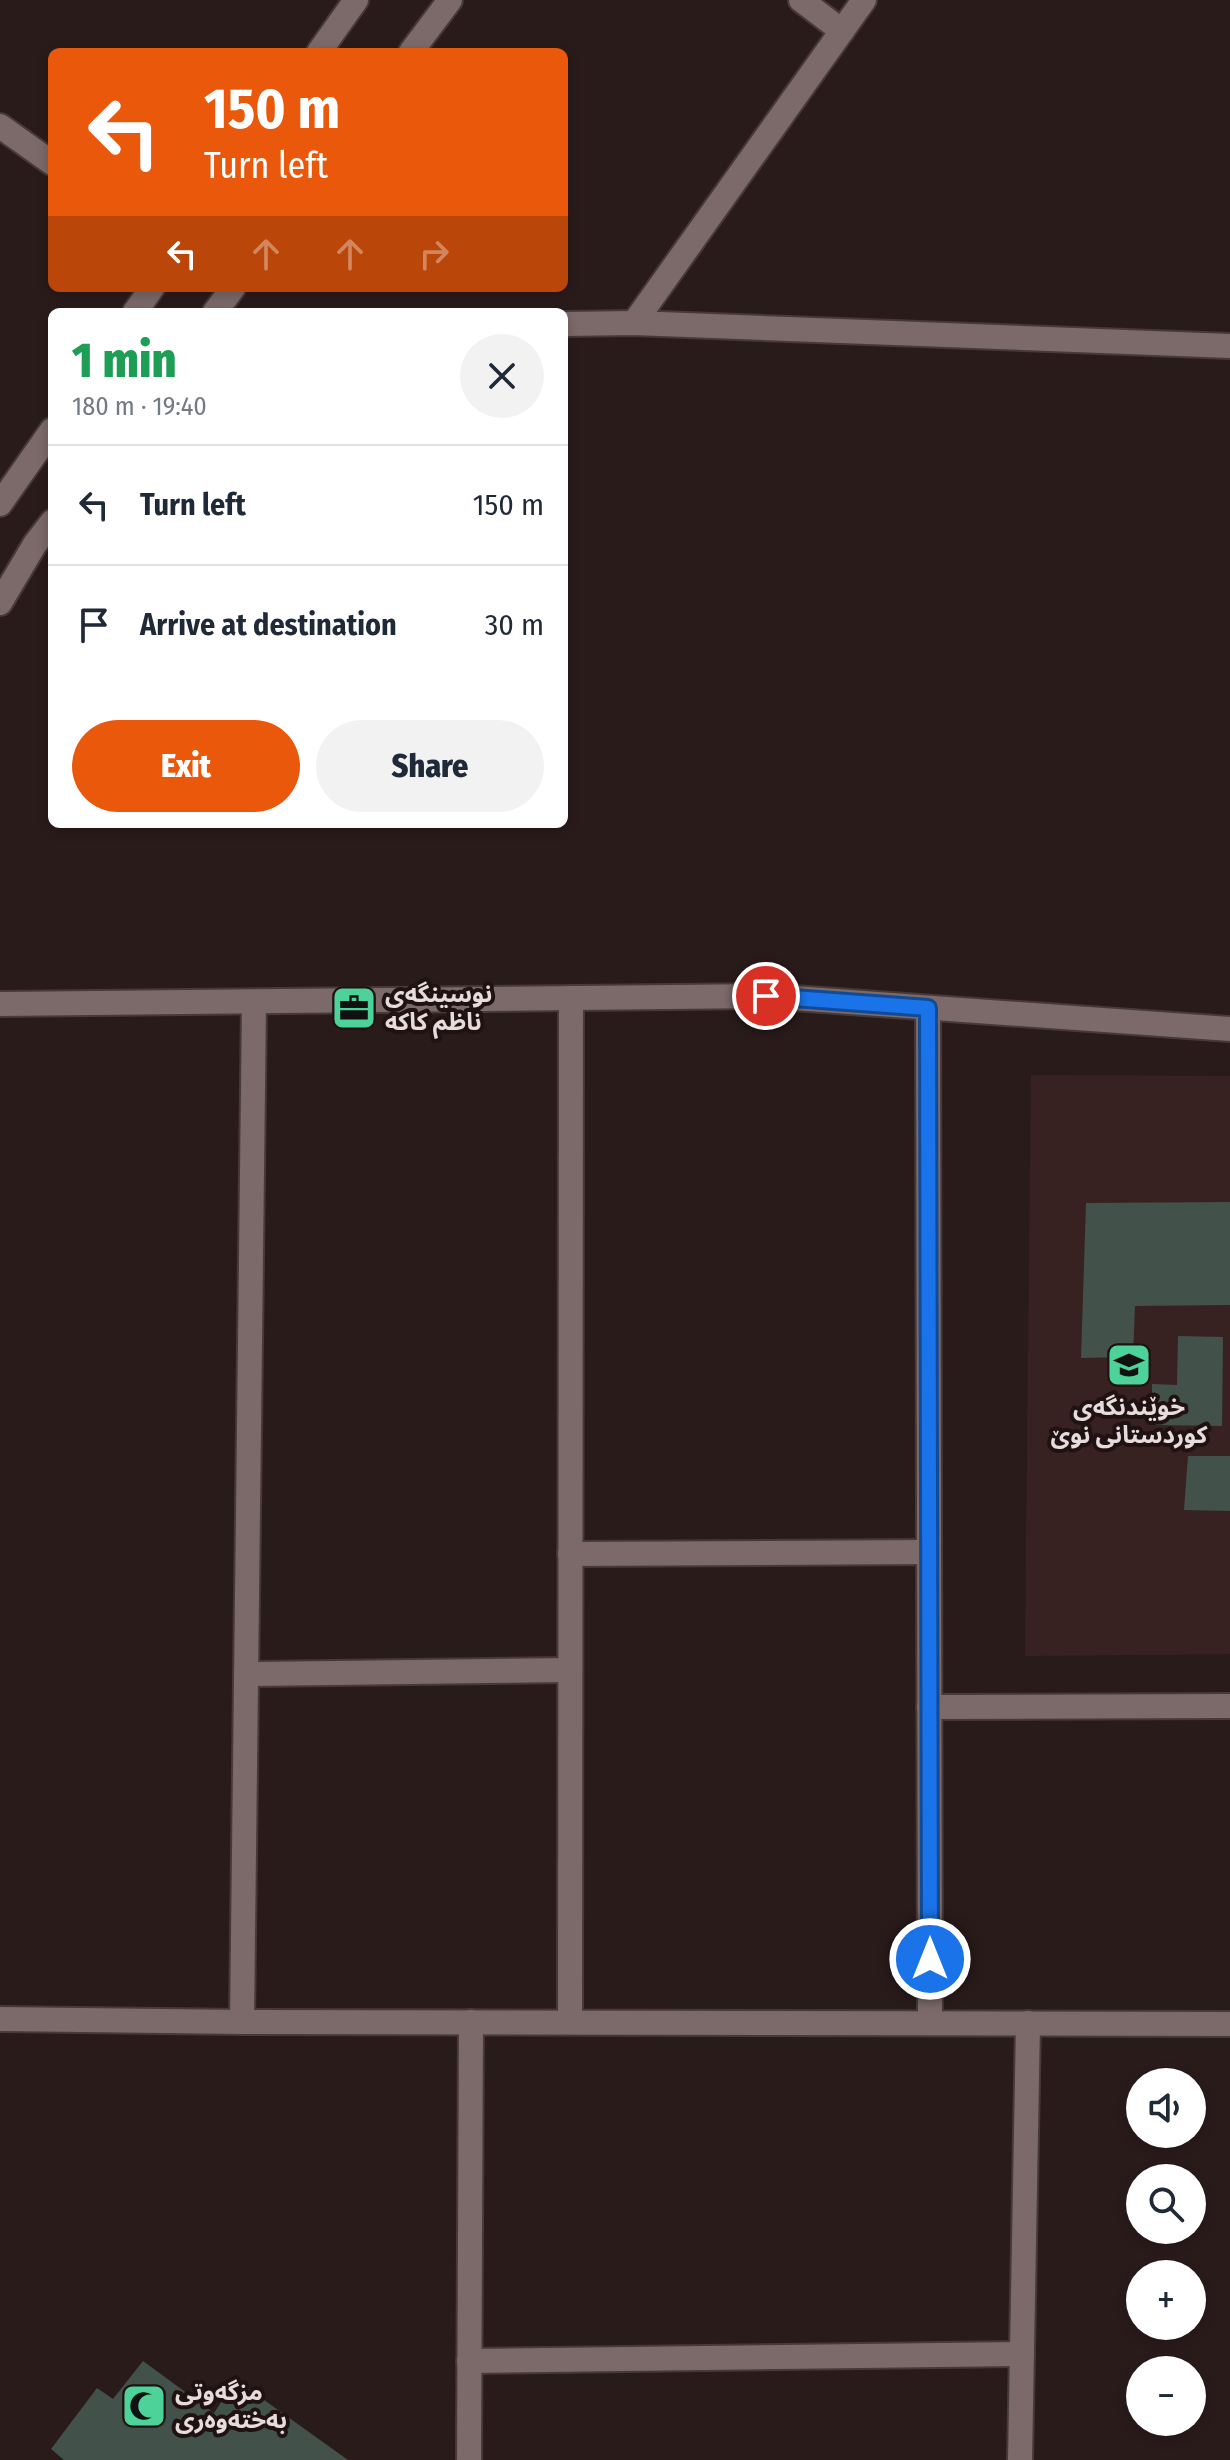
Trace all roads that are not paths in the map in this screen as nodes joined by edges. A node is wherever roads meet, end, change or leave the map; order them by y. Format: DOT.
graph roads {
  1 [pos="356,0"];
  2 [pos="450,0"];
  3 [pos="801,0"];
  4 [pos="864,0"];
  5 [pos="842,31"];
  6 [pos="322,48"];
  7 [pos="414,48"];
  8 [pos="0,126"];
  9 [pos="48,160"];
  10 [pos="634,323"];
  11 [pos="568,324"];
  12 [pos="1230,346"];
  13 [pos="48,436"];
  14 [pos="0,504"];
  15 [pos="48,527"];
  16 [pos="0,603"];
  17 [pos="571,998"];
  18 [pos="254,1002"];
  19 [pos="0,1004"];
  20 [pos="928,1008"];
  21 [pos="1230,1029"];
  22 [pos="929,1552"];
  23 [pos="570,1554"];
  24 [pos="570,1670"];
  25 [pos="246,1674"];
  26 [pos="1230,1706"];
  27 [pos="929,1707"];
  28 [pos="0,2019"];
  29 [pos="242,2022"];
  30 [pos="471,2022"];
  31 [pos="570,2022"];
  32 [pos="930,2023"];
  33 [pos="1028,2023"];
  34 [pos="1230,2024"];
  35 [pos="1022,2354"];
  36 [pos="469,2361"];
  37 [pos="469,2460"];
  38 [pos="1020,2460"];
  1 -- 6 [label="street"];
  2 -- 7 [label="street"];
  3 -- 5 [label="street"];
  4 -- 5 [label="street"];
  5 -- 10 [label="street"];
  8 -- 9 [label="street"];
  10 -- 11 [label="street"];
  10 -- 12 [label="street"];
  13 -- 14 [label="street"];
  15 -- 16 [label="street"];
  17 -- 18 [label="street"];
  17 -- 20 [label="street"];
  17 -- 23 [label="street"];
  18 -- 19 [label="street"];
  18 -- 25 [label="street"];
  20 -- 21 [label="street"];
  20 -- 22 [label="street"];
  22 -- 23 [label="street"];
  22 -- 27 [label="street"];
  23 -- 24 [label="street"];
  24 -- 25 [label="street"];
  24 -- 31 [label="street"];
  25 -- 29 [label="street"];
  26 -- 27 [label="street"];
  27 -- 32 [label="street"];
  28 -- 29 [label="street"];
  29 -- 30 [label="street"];
  30 -- 31 [label="street"];
  30 -- 36 [label="street"];
  31 -- 32 [label="street"];
  32 -- 33 [label="street"];
  33 -- 34 [label="street"];
  33 -- 35 [label="street"];
  35 -- 36 [label="street"];
  35 -- 38 [label="street"];
  36 -- 37 [label="street"];
}
